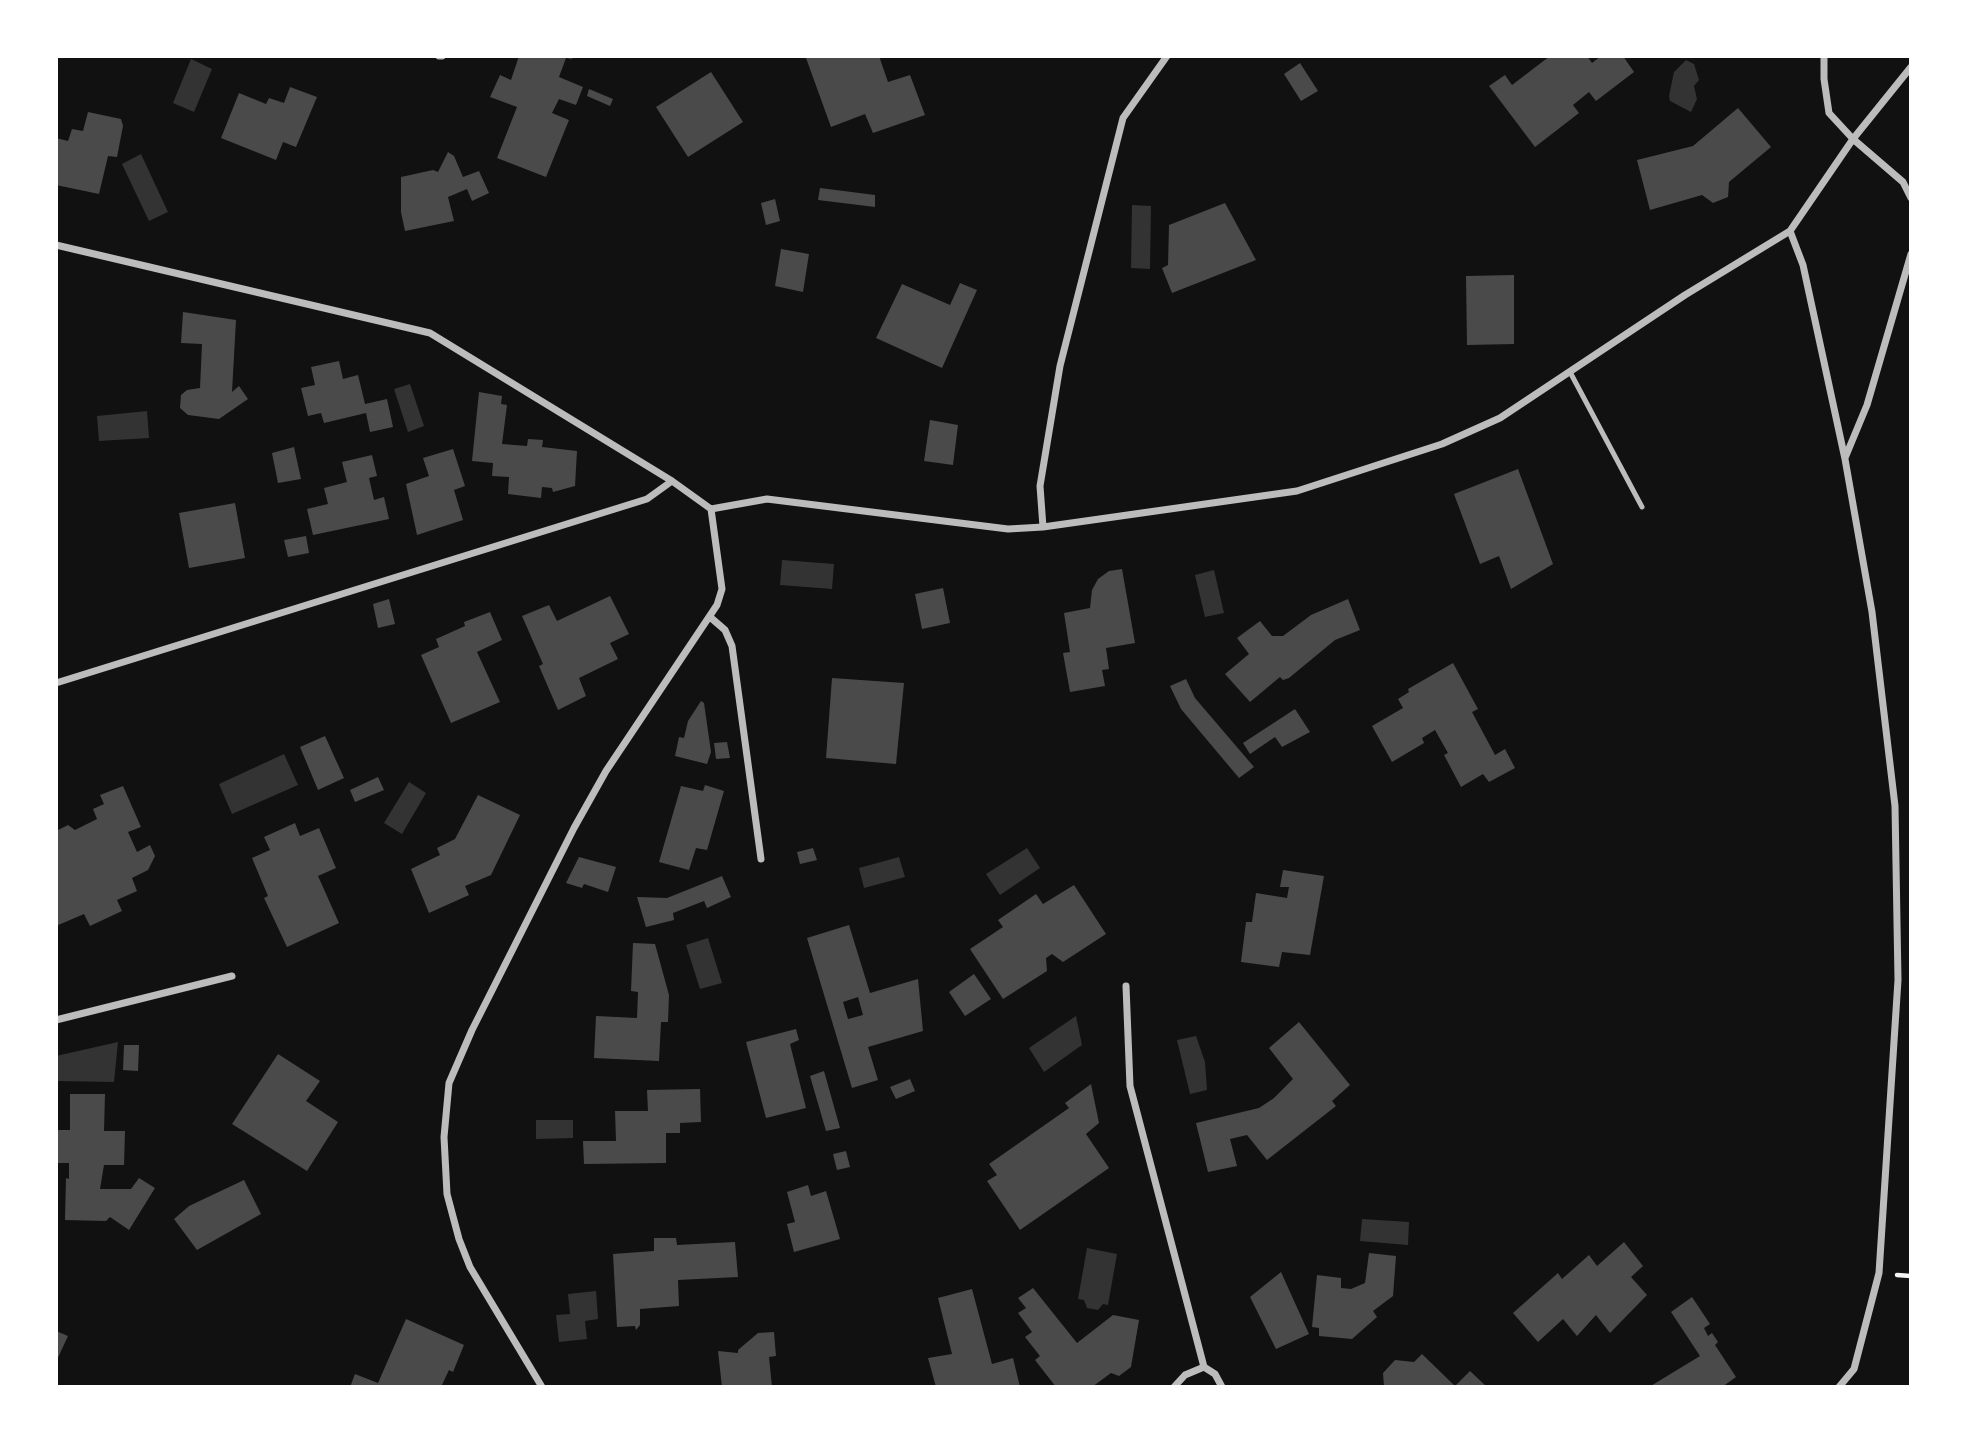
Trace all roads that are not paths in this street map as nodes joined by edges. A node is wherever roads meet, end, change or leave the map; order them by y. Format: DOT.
graph roads {
  1 [pos="1167,56"];
  2 [pos="1824,56"];
  3 [pos="1911,67"];
  4 [pos="1853,139"];
  5 [pos="1911,198"];
  6 [pos="1790,232"];
  7 [pos="56,245"];
  8 [pos="1911,254"];
  9 [pos="1570,372"];
  10 [pos="1845,459"];
  11 [pos="672,481"];
  12 [pos="1642,507"];
  13 [pos="711,509"];
  14 [pos="1043,527"];
  15 [pos="710,617"];
  16 [pos="56,683"];
  17 [pos="761,859"];
  18 [pos="232,976"];
  19 [pos="1126,986"];
  20 [pos="56,1020"];
  21 [pos="1204,1367"];
  22 [pos="542,1387"];
  23 [pos="1174,1387"];
  24 [pos="1222,1387"];
  25 [pos="1839,1387"];
  1 -- 14 [label="street"];
  2 -- 4 [label="street"];
  3 -- 4 [label="street"];
  4 -- 5 [label="street"];
  4 -- 6 [label="street"];
  6 -- 9 [label="street"];
  6 -- 10 [label="street"];
  7 -- 11 [label="street"];
  8 -- 10 [label="street"];
  9 -- 12 [label="lane"];
  9 -- 14 [label="street"];
  10 -- 25 [label="street"];
  11 -- 13 [label="street"];
  11 -- 16 [label="street"];
  13 -- 14 [label="street"];
  13 -- 15 [label="street"];
  15 -- 17 [label="street"];
  15 -- 22 [label="street"];
  18 -- 20 [label="street"];
  19 -- 21 [label="street"];
  21 -- 23 [label="street"];
  21 -- 24 [label="street"];
}
